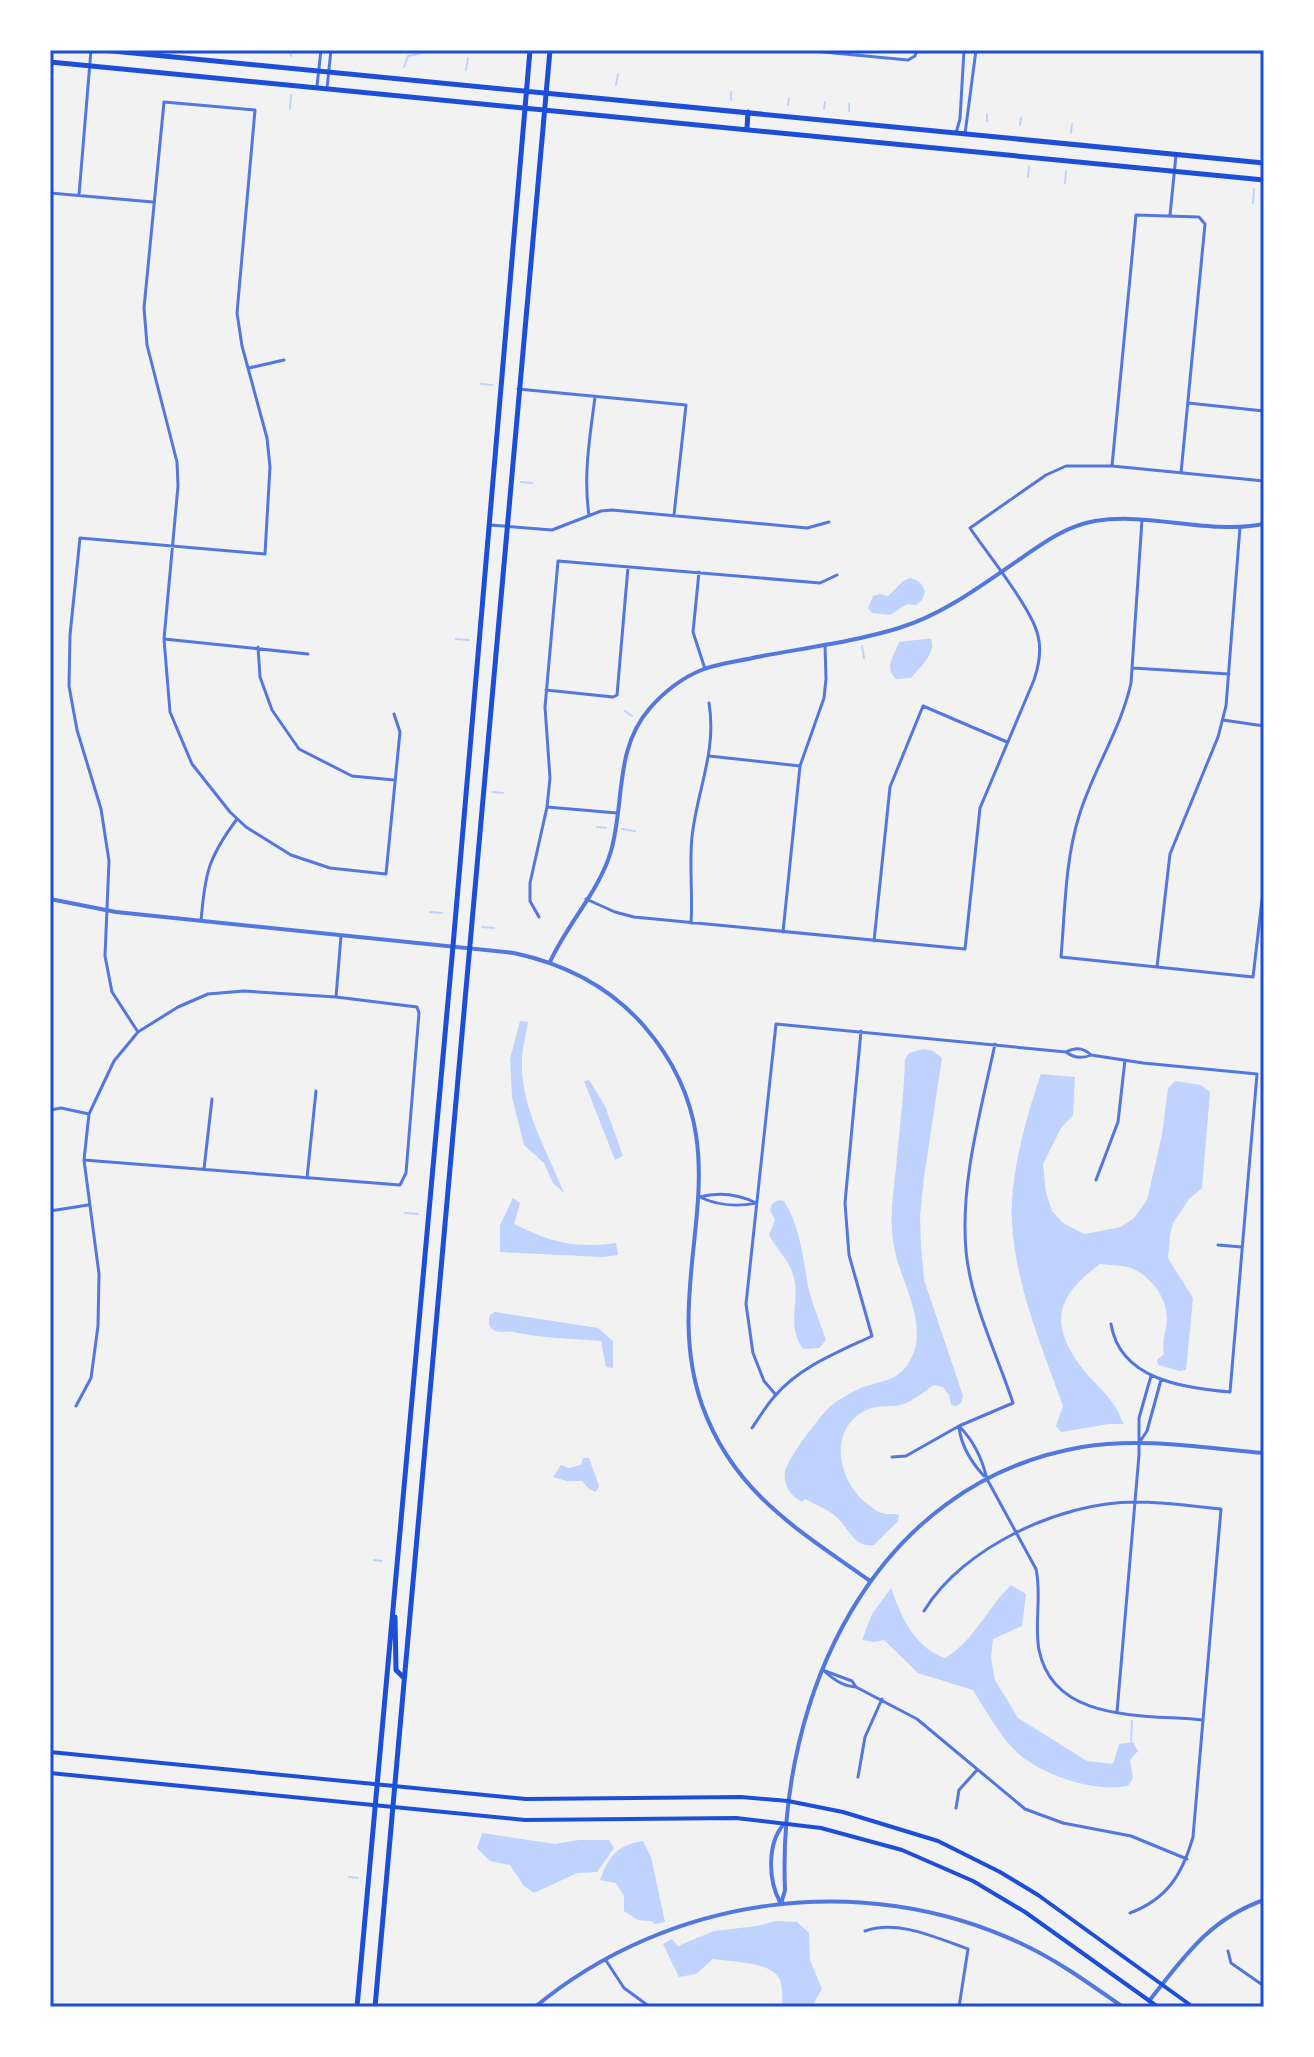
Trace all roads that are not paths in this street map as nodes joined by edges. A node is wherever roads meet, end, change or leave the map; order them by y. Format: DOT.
graph roads {
  1 [pos="91,50"];
  2 [pos="102,50"];
  3 [pos="321,50"];
  4 [pos="331,50"];
  5 [pos="530,50"];
  6 [pos="550,50"];
  7 [pos="802,50"];
  8 [pos="917,50"];
  9 [pos="964,50"];
  10 [pos="976,50"];
  11 [pos="50,62"];
  12 [pos="90,66"];
  13 [pos="319,70"];
  14 [pos="329,71"];
  15 [pos="317,87"];
  16 [pos="327,88"];
  17 [pos="526,90"];
  18 [pos="546,92"];
  19 [pos="525,107"];
  20 [pos="545,108"];
  21 [pos="748,112"];
  22 [pos="747,128"];
  23 [pos="956,133"];
  24 [pos="965,134"];
  25 [pos="1176,155"];
  26 [pos="1264,163"];
  27 [pos="1174,171"];
  28 [pos="1264,180"];
  29 [pos="50,193"];
  30 [pos="79,195"];
  31 [pos="153,202"];
  32 [pos="1170,215"];
  33 [pos="284,360"];
  34 [pos="248,368"];
  35 [pos="518,389"];
  36 [pos="595,397"];
  37 [pos="1188,403"];
  38 [pos="1264,411"];
  39 [pos="1112,466"];
  40 [pos="1181,473"];
  41 [pos="1264,481"];
  42 [pos="589,515"];
  43 [pos="674,515"];
  44 [pos="1142,520"];
  45 [pos="829,522"];
  46 [pos="1264,524"];
  47 [pos="490,525"];
  48 [pos="507,527"];
  49 [pos="1240,527"];
  50 [pos="172,546"];
  51 [pos="628,566"];
  52 [pos="699,572"];
  53 [pos="1000,572"];
  54 [pos="837,575"];
  55 [pos="164,639"];
  56 [pos="825,644"];
  57 [pos="258,647"];
  58 [pos="308,654"];
  59 [pos="1133,668"];
  60 [pos="705,669"];
  61 [pos="1230,674"];
  62 [pos="546,690"];
  63 [pos="709,703"];
  64 [pos="394,714"];
  65 [pos="1223,720"];
  66 [pos="1264,726"];
  67 [pos="1007,742"];
  68 [pos="709,756"];
  69 [pos="800,766"];
  70 [pos="394,780"];
  71 [pos="547,807"];
  72 [pos="617,813"];
  73 [pos="237,819"];
  74 [pos="1264,883"];
  75 [pos="50,899"];
  76 [pos="586,899"];
  77 [pos="107,911"];
  78 [pos="539,917"];
  79 [pos="201,921"];
  80 [pos="691,923"];
  81 [pos="783,932"];
  82 [pos="341,936"];
  83 [pos="874,941"];
  84 [pos="453,946"];
  85 [pos="471,948"];
  86 [pos="550,962"];
  87 [pos="1157,967"];
  88 [pos="336,997"];
  89 [pos="861,1031"];
  90 [pos="138,1032"];
  91 [pos="995,1044"];
  92 [pos="1066,1052"];
  93 [pos="1091,1055"];
  94 [pos="1125,1060"];
  95 [pos="316,1091"];
  96 [pos="212,1099"];
  97 [pos="50,1110"];
  98 [pos="89,1114"];
  99 [pos="84,1160"];
  100 [pos="204,1169"];
  101 [pos="307,1178"];
  102 [pos="1096,1180"];
  103 [pos="699,1197"];
  104 [pos="756,1203"];
  105 [pos="88,1205"];
  106 [pos="50,1211"];
  107 [pos="1218,1245"];
  108 [pos="1243,1248"];
  109 [pos="1111,1324"];
  110 [pos="1151,1376"];
  111 [pos="1161,1380"];
  112 [pos="776,1395"];
  113 [pos="76,1406"];
  114 [pos="1140,1412"];
  115 [pos="1150,1414"];
  116 [pos="959,1426"];
  117 [pos="752,1428"];
  118 [pos="1139,1443"];
  119 [pos="1264,1453"];
  120 [pos="892,1457"];
  121 [pos="987,1479"];
  122 [pos="1135,1502"];
  123 [pos="1016,1530"];
  124 [pos="870,1581"];
  125 [pos="394,1604"];
  126 [pos="924,1611"];
  127 [pos="823,1670"];
  128 [pos="405,1678"];
  129 [pos="882,1699"];
  130 [pos="1117,1712"];
  131 [pos="1203,1720"];
  132 [pos="50,1752"];
  133 [pos="977,1770"];
  134 [pos="50,1773"];
  135 [pos="858,1777"];
  136 [pos="377,1785"];
  137 [pos="394,1786"];
  138 [pos="788,1801"];
  139 [pos="376,1805"];
  140 [pos="392,1807"];
  141 [pos="956,1808"];
  142 [pos="785,1822"];
  143 [pos="1187,1859"];
  144 [pos="1264,1900"];
  145 [pos="781,1904"];
  146 [pos="1130,1913"];
  147 [pos="865,1931"];
  148 [pos="1228,1951"];
  149 [pos="605,1959"];
  150 [pos="1263,1983"];
  151 [pos="1162,1984"];
  152 [pos="1149,2001"];
  153 [pos="357,2007"];
  154 [pos="375,2007"];
  155 [pos="535,2007"];
  156 [pos="648,2007"];
  157 [pos="959,2007"];
  158 [pos="1123,2007"];
  159 [pos="1158,2007"];
  160 [pos="1193,2007"];
  1 -- 12 [label="street"];
  2 -- 13 [label="main road"];
  3 -- 13 [label="street"];
  4 -- 14 [label="street"];
  5 -- 17 [label="main road"];
  6 -- 18 [label="main road"];
  7 -- 8 [label="street"];
  9 -- 23 [label="street"];
  10 -- 24 [label="street"];
  11 -- 12 [label="main road"];
  12 -- 15 [label="main road"];
  12 -- 30 [label="street"];
  13 -- 14 [label="main road"];
  13 -- 15 [label="street"];
  14 -- 16 [label="street"];
  14 -- 17 [label="main road"];
  15 -- 16 [label="main road"];
  16 -- 19 [label="main road"];
  17 -- 18 [label="main road"];
  17 -- 19 [label="main road"];
  18 -- 20 [label="main road"];
  18 -- 21 [label="main road"];
  19 -- 20 [label="main road"];
  19 -- 47 [label="main road"];
  20 -- 22 [label="main road"];
  20 -- 35 [label="main road"];
  21 -- 22 [label="main road"];
  21 -- 23 [label="main road"];
  22 -- 27 [label="main road"];
  23 -- 24 [label="main road"];
  24 -- 25 [label="main road"];
  25 -- 26 [label="main road"];
  25 -- 27 [label="street"];
  27 -- 28 [label="main road"];
  27 -- 32 [label="street"];
  29 -- 30 [label="street"];
  30 -- 31 [label="street"];
  31 -- 34 [label="street"];
  31 -- 50 [label="street"];
  32 -- 37 [label="street"];
  32 -- 39 [label="street"];
  33 -- 34 [label="street"];
  34 -- 50 [label="street"];
  35 -- 36 [label="street"];
  35 -- 48 [label="main road"];
  36 -- 42 [label="street"];
  36 -- 43 [label="street"];
  37 -- 38 [label="street"];
  37 -- 40 [label="street"];
  39 -- 40 [label="street"];
  39 -- 53 [label="street"];
  40 -- 41 [label="street"];
  42 -- 43 [label="street"];
  42 -- 48 [label="street"];
  43 -- 45 [label="street"];
  44 -- 49 [label="street"];
  44 -- 53 [label="street"];
  44 -- 59 [label="street"];
  46 -- 49 [label="street"];
  47 -- 48 [label="street"];
  47 -- 84 [label="main road"];
  48 -- 85 [label="main road"];
  49 -- 61 [label="street"];
  50 -- 55 [label="street"];
  50 -- 77 [label="street"];
  51 -- 52 [label="street"];
  51 -- 62 [label="street"];
  51 -- 62 [label="street"];
  52 -- 54 [label="street"];
  52 -- 60 [label="street"];
  53 -- 56 [label="street"];
  53 -- 67 [label="street"];
  55 -- 57 [label="street"];
  55 -- 73 [label="street"];
  56 -- 60 [label="street"];
  56 -- 69 [label="street"];
  57 -- 58 [label="street"];
  57 -- 70 [label="street"];
  59 -- 61 [label="street"];
  59 -- 87 [label="street"];
  60 -- 72 [label="street"];
  61 -- 65 [label="street"];
  62 -- 71 [label="street"];
  63 -- 68 [label="street"];
  64 -- 70 [label="street"];
  65 -- 66 [label="street"];
  65 -- 87 [label="street"];
  67 -- 83 [label="street"];
  67 -- 83 [label="street"];
  68 -- 69 [label="street"];
  68 -- 80 [label="street"];
  69 -- 81 [label="street"];
  70 -- 73 [label="street"];
  71 -- 72 [label="street"];
  71 -- 78 [label="street"];
  72 -- 76 [label="street"];
  73 -- 79 [label="street"];
  74 -- 87 [label="street"];
  75 -- 77 [label="street"];
  76 -- 80 [label="street"];
  76 -- 86 [label="street"];
  77 -- 79 [label="street"];
  77 -- 90 [label="street"];
  79 -- 82 [label="street"];
  80 -- 81 [label="street"];
  81 -- 83 [label="street"];
  82 -- 84 [label="street"];
  82 -- 88 [label="street"];
  84 -- 85 [label="street"];
  84 -- 125 [label="main road"];
  85 -- 86 [label="street"];
  85 -- 128 [label="main road"];
  86 -- 103 [label="street"];
  88 -- 90 [label="street"];
  88 -- 101 [label="street"];
  89 -- 91 [label="street"];
  89 -- 104 [label="street"];
  89 -- 112 [label="street"];
  90 -- 98 [label="street"];
  91 -- 92 [label="street"];
  91 -- 116 [label="street"];
  92 -- 93 [label="street"];
  92 -- 93 [label="street"];
  93 -- 94 [label="street"];
  94 -- 102 [label="street"];
  94 -- 108 [label="street"];
  95 -- 101 [label="street"];
  96 -- 100 [label="street"];
  97 -- 98 [label="street"];
  98 -- 99 [label="street"];
  99 -- 100 [label="street"];
  99 -- 105 [label="street"];
  100 -- 101 [label="street"];
  103 -- 104 [label="street"];
  103 -- 104 [label="street"];
  103 -- 124 [label="street"];
  104 -- 112 [label="street"];
  105 -- 106 [label="street"];
  105 -- 113 [label="street"];
  107 -- 108 [label="street"];
  108 -- 111 [label="street"];
  109 -- 110 [label="street"];
  110 -- 111 [label="street"];
  110 -- 114 [label="street"];
  111 -- 115 [label="street"];
  112 -- 117 [label="street"];
  114 -- 115 [label="street"];
  114 -- 118 [label="street"];
  115 -- 118 [label="street"];
  116 -- 120 [label="street"];
  116 -- 121 [label="street"];
  116 -- 121 [label="street"];
  118 -- 119 [label="street"];
  118 -- 121 [label="street"];
  118 -- 122 [label="street"];
  121 -- 123 [label="street"];
  121 -- 124 [label="street"];
  122 -- 123 [label="street"];
  122 -- 130 [label="street"];
  122 -- 131 [label="street"];
  123 -- 126 [label="street"];
  123 -- 130 [label="street"];
  124 -- 127 [label="street"];
  125 -- 128 [label="main road"];
  125 -- 136 [label="main road"];
  127 -- 129 [label="street"];
  127 -- 138 [label="street"];
  128 -- 137 [label="main road"];
  129 -- 133 [label="street"];
  129 -- 135 [label="street"];
  130 -- 131 [label="street"];
  131 -- 143 [label="street"];
  132 -- 136 [label="main road"];
  133 -- 141 [label="street"];
  133 -- 143 [label="street"];
  134 -- 139 [label="main road"];
  136 -- 137 [label="main road"];
  136 -- 139 [label="main road"];
  137 -- 138 [label="main road"];
  137 -- 140 [label="main road"];
  138 -- 142 [label="street"];
  138 -- 151 [label="main road"];
  139 -- 140 [label="main road"];
  139 -- 153 [label="main road"];
  140 -- 142 [label="main road"];
  140 -- 154 [label="main road"];
  142 -- 145 [label="street"];
  142 -- 145 [label="street"];
  142 -- 152 [label="main road"];
  143 -- 146 [label="street"];
  144 -- 151 [label="street"];
  145 -- 149 [label="street"];
  145 -- 158 [label="street"];
  147 -- 157 [label="street"];
  148 -- 150 [label="street"];
  149 -- 155 [label="street"];
  149 -- 156 [label="street"];
  151 -- 152 [label="street"];
  151 -- 160 [label="main road"];
  152 -- 159 [label="main road"];
}
